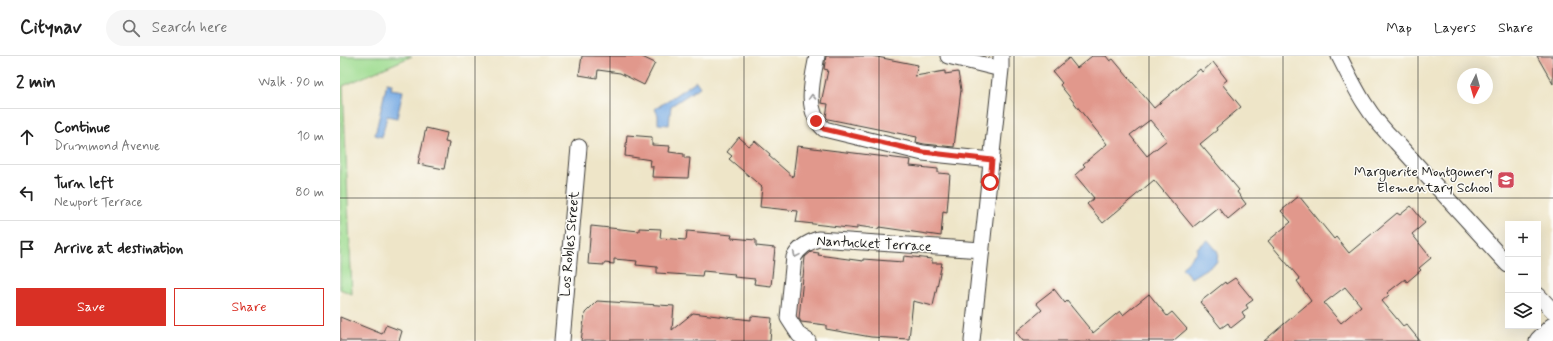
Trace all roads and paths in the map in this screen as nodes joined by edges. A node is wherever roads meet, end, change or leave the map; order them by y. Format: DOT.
graph roads {
  1 [pos="817,56"];
  2 [pos="948,56"];
  3 [pos="1339,56"];
  4 [pos="1001,62"];
  5 [pos="579,147"];
  6 [pos="992,160"];
  7 [pos="982,250"];
  8 [pos="1505,262"];
  9 [pos="1541,298"];
  10 [pos="1553,310"];
  11 [pos="1553,327"];
  12 [pos="562,341"];
  13 [pos="808,341"];
  14 [pos="972,341"];
  15 [pos="1539,341"];
  6 -- 1 [label="street, one-way"];
  2 -- 4 [label="street"];
  3 -- 8 [label="street"];
  4 -- 6 [label="street"];
  5 -- 12 [label="street, Los Robles Street"];
  6 -- 7 [label="street"];
  7 -- 13 [label="street, Nantucket Terrace, one-way"];
  7 -- 14 [label="street"];
  9 -- 10 [label="street"];
  11 -- 15 [label="street"];
}
